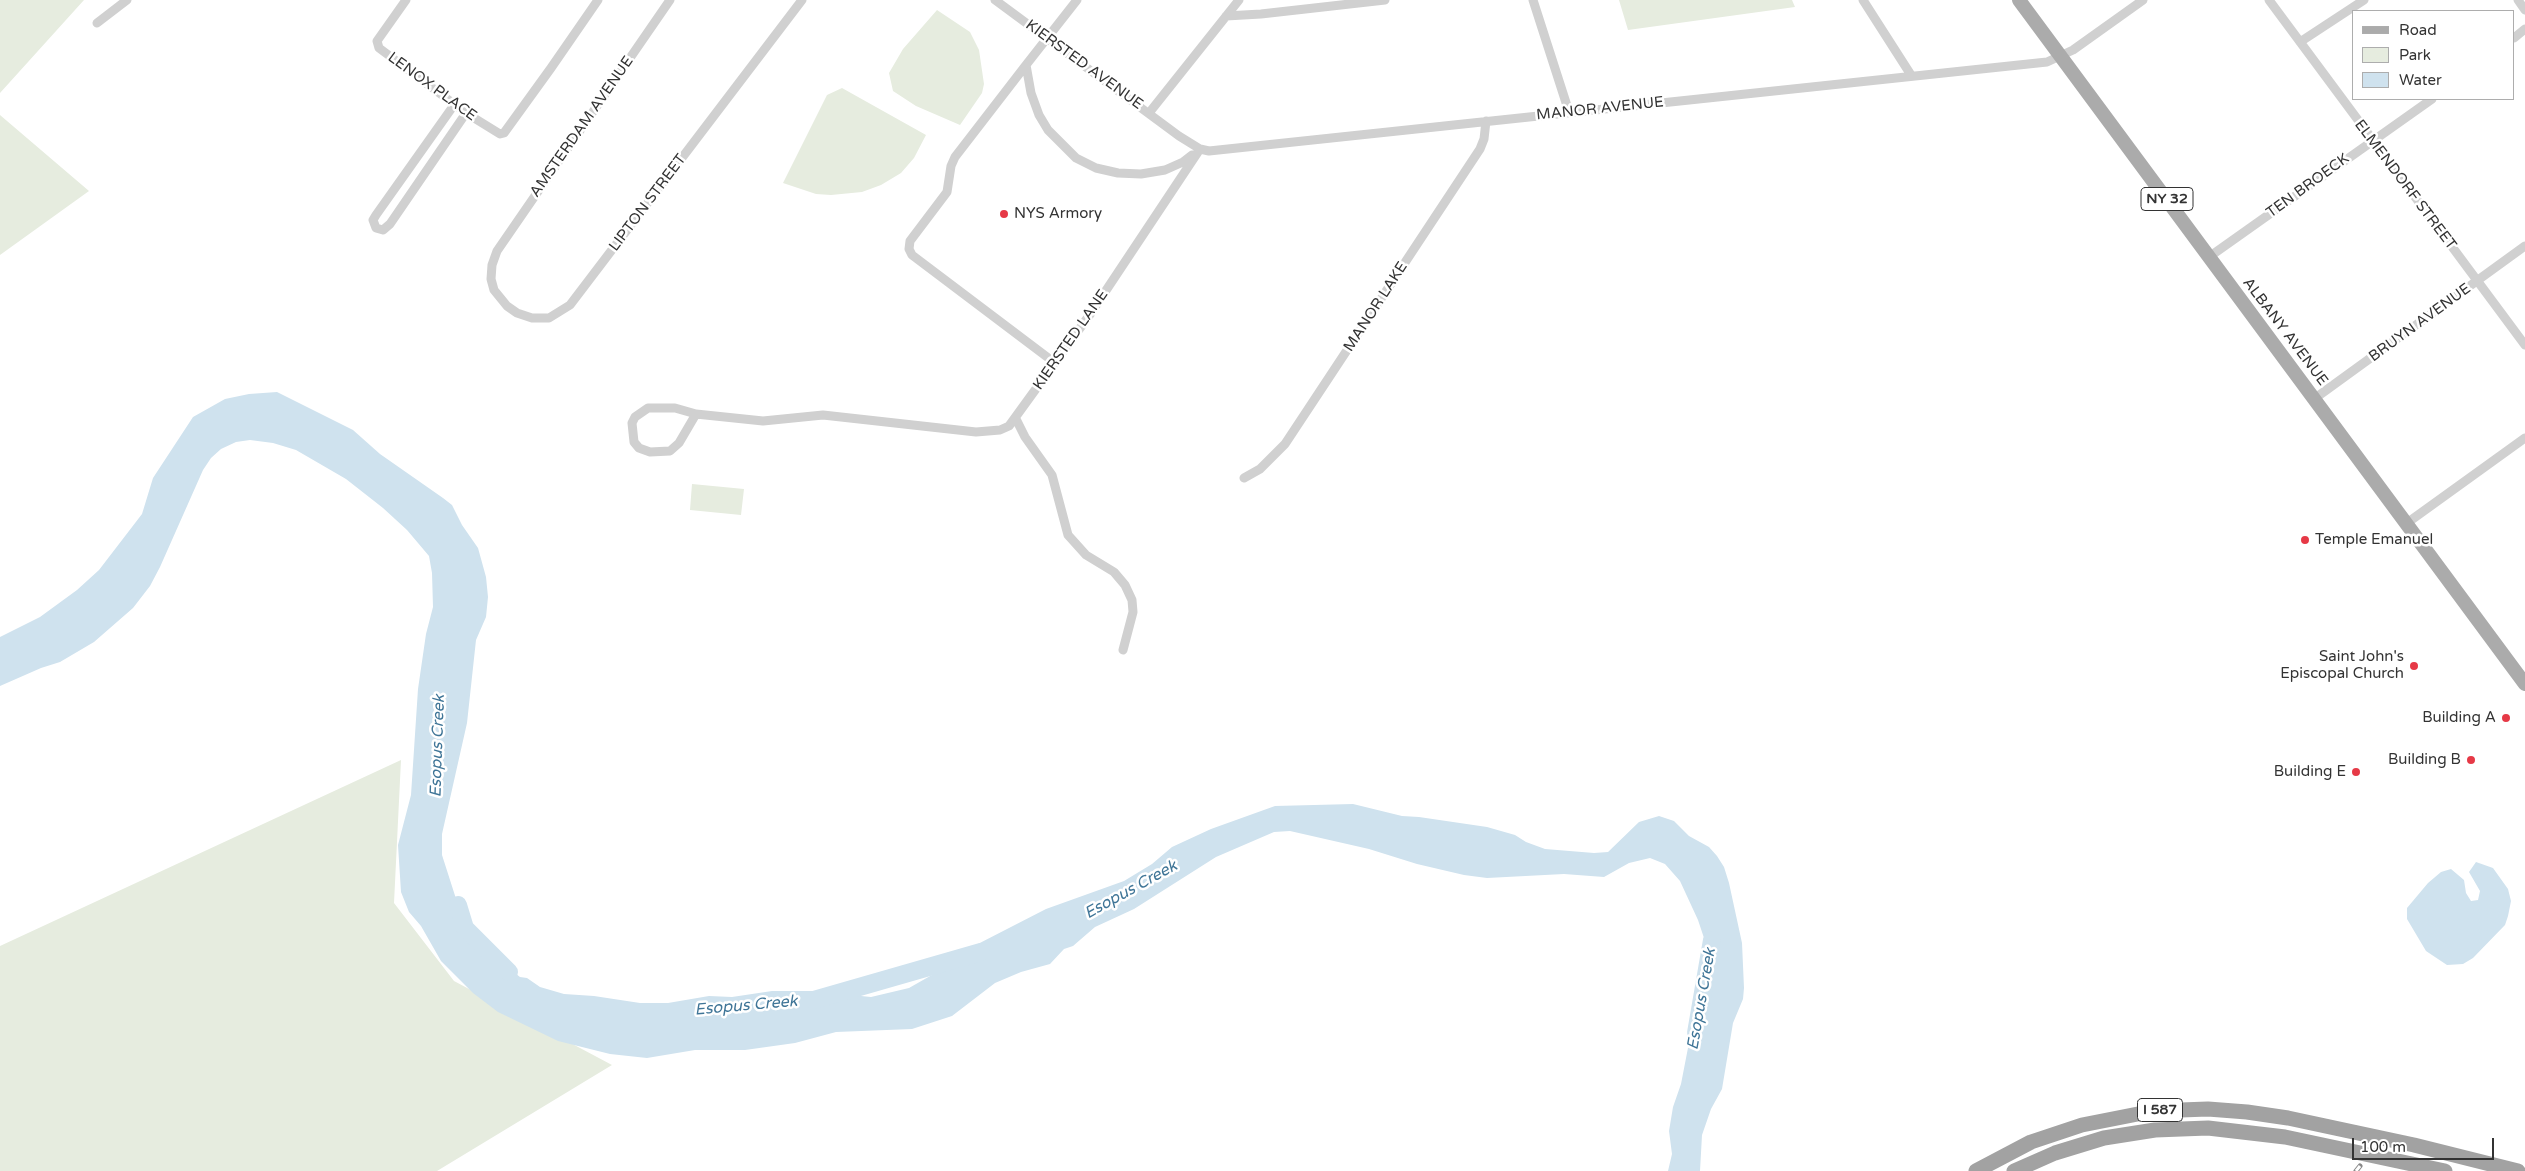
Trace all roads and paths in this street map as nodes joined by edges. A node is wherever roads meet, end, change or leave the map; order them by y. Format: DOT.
graph roads {
  1 [pos="127,0"];
  2 [pos="406,0"];
  3 [pos="598,0"];
  4 [pos="670,0"];
  5 [pos="802,0"];
  6 [pos="996,0"];
  7 [pos="1077,0"];
  8 [pos="1239,0"];
  9 [pos="1385,0"];
  10 [pos="1533,0"];
  11 [pos="1863,0"];
  12 [pos="2019,0"];
  13 [pos="2142,0"];
  14 [pos="2269,0"];
  15 [pos="2364,0"];
  16 [pos="2518,0"];
  17 [pos="2525,10"];
  18 [pos="1226,16"];
  19 [pos="97,24"];
  20 [pos="2525,29"];
  21 [pos="2515,37"];
  22 [pos="1046,38"];
  23 [pos="2300,42"];
  24 [pos="2061,57"];
  25 [pos="1026,65"];
  26 [pos="1911,75"];
  27 [pos="2431,100"];
  28 [pos="454,105"];
  29 [pos="1569,112"];
  30 [pos="1149,113"];
  31 [pos="466,114"];
  32 [pos="1486,121"];
  33 [pos="2371,140"];
  34 [pos="1200,149"];
  35 [pos="2525,246"];
  36 [pos="496,254"];
  37 [pos="2209,257"];
  38 [pos="2477,282"];
  39 [pos="2525,345"];
  40 [pos="1055,363"];
  41 [pos="2314,399"];
  42 [pos="696,414"];
  43 [pos="1016,419"];
  44 [pos="2525,438"];
  45 [pos="1244,478"];
  46 [pos="2407,523"];
  47 [pos="1123,650"];
  48 [pos="2523,677"];
  49 [pos="1976,1171"];
  50 [pos="2014,1171"];
  51 [pos="2445,1171"];
  52 [pos="2518,1171"];
  1 -- 19 [label="street"];
  2 -- 28 [label="street, LENOX PLACE"];
  3 -- 31 [label="street, LENOX PLACE"];
  4 -- 36 [label="street, AMSTERDAM AVENUE"];
  5 -- 36 [label="street, LIPTON STREET"];
  6 -- 22 [label="street, KIERSTED AVENUE"];
  7 -- 22 [label="street"];
  8 -- 18 [label="street"];
  9 -- 18 [label="street"];
  10 -- 29 [label="street"];
  11 -- 26 [label="street"];
  12 -- 24 [label="main road, ALBANY AVENUE / NY 32"];
  13 -- 24 [label="street"];
  14 -- 23 [label="street, ELMENDORF STREET"];
  15 -- 23 [label="street"];
  16 -- 17 [label="street"];
  18 -- 30 [label="street"];
  20 -- 21 [label="street"];
  22 -- 25 [label="street"];
  22 -- 30 [label="street, KIERSTED AVENUE"];
  23 -- 33 [label="street, ELMENDORF STREET"];
  24 -- 26 [label="street, MANOR AVENUE"];
  24 -- 37 [label="main road, ALBANY AVENUE / NY 32"];
  25 -- 34 [label="street"];
  25 -- 40 [label="street"];
  26 -- 29 [label="street, MANOR AVENUE"];
  27 -- 33 [label="street, TEN BROECK"];
  28 -- 31 [label="street, LENOX PLACE"];
  28 -- 31 [label="street"];
  29 -- 32 [label="street, MANOR AVENUE"];
  30 -- 34 [label="street"];
  32 -- 34 [label="street, MANOR AVENUE"];
  32 -- 45 [label="street, MANOR LAKE"];
  33 -- 37 [label="street, TEN BROECK"];
  33 -- 38 [label="street, ELMENDORF STREET"];
  34 -- 40 [label="street, KIERSTED LANE"];
  35 -- 38 [label="street, BRUYN AVENUE"];
  37 -- 41 [label="main road, ALBANY AVENUE / NY 32"];
  38 -- 39 [label="street, ELMENDORF STREET"];
  38 -- 41 [label="street, BRUYN AVENUE"];
  40 -- 43 [label="street, KIERSTED LANE"];
  41 -- 46 [label="main road, ALBANY AVENUE / NY 32"];
  42 -- 42 [label="street"];
  42 -- 43 [label="street, KIERSTED LANE"];
  43 -- 47 [label="street"];
  44 -- 46 [label="street"];
  46 -- 48 [label="main road, ALBANY AVENUE / NY 32"];
  49 -- 52 [label="highway, I 587"];
  50 -- 51 [label="highway, I 587"];
}
